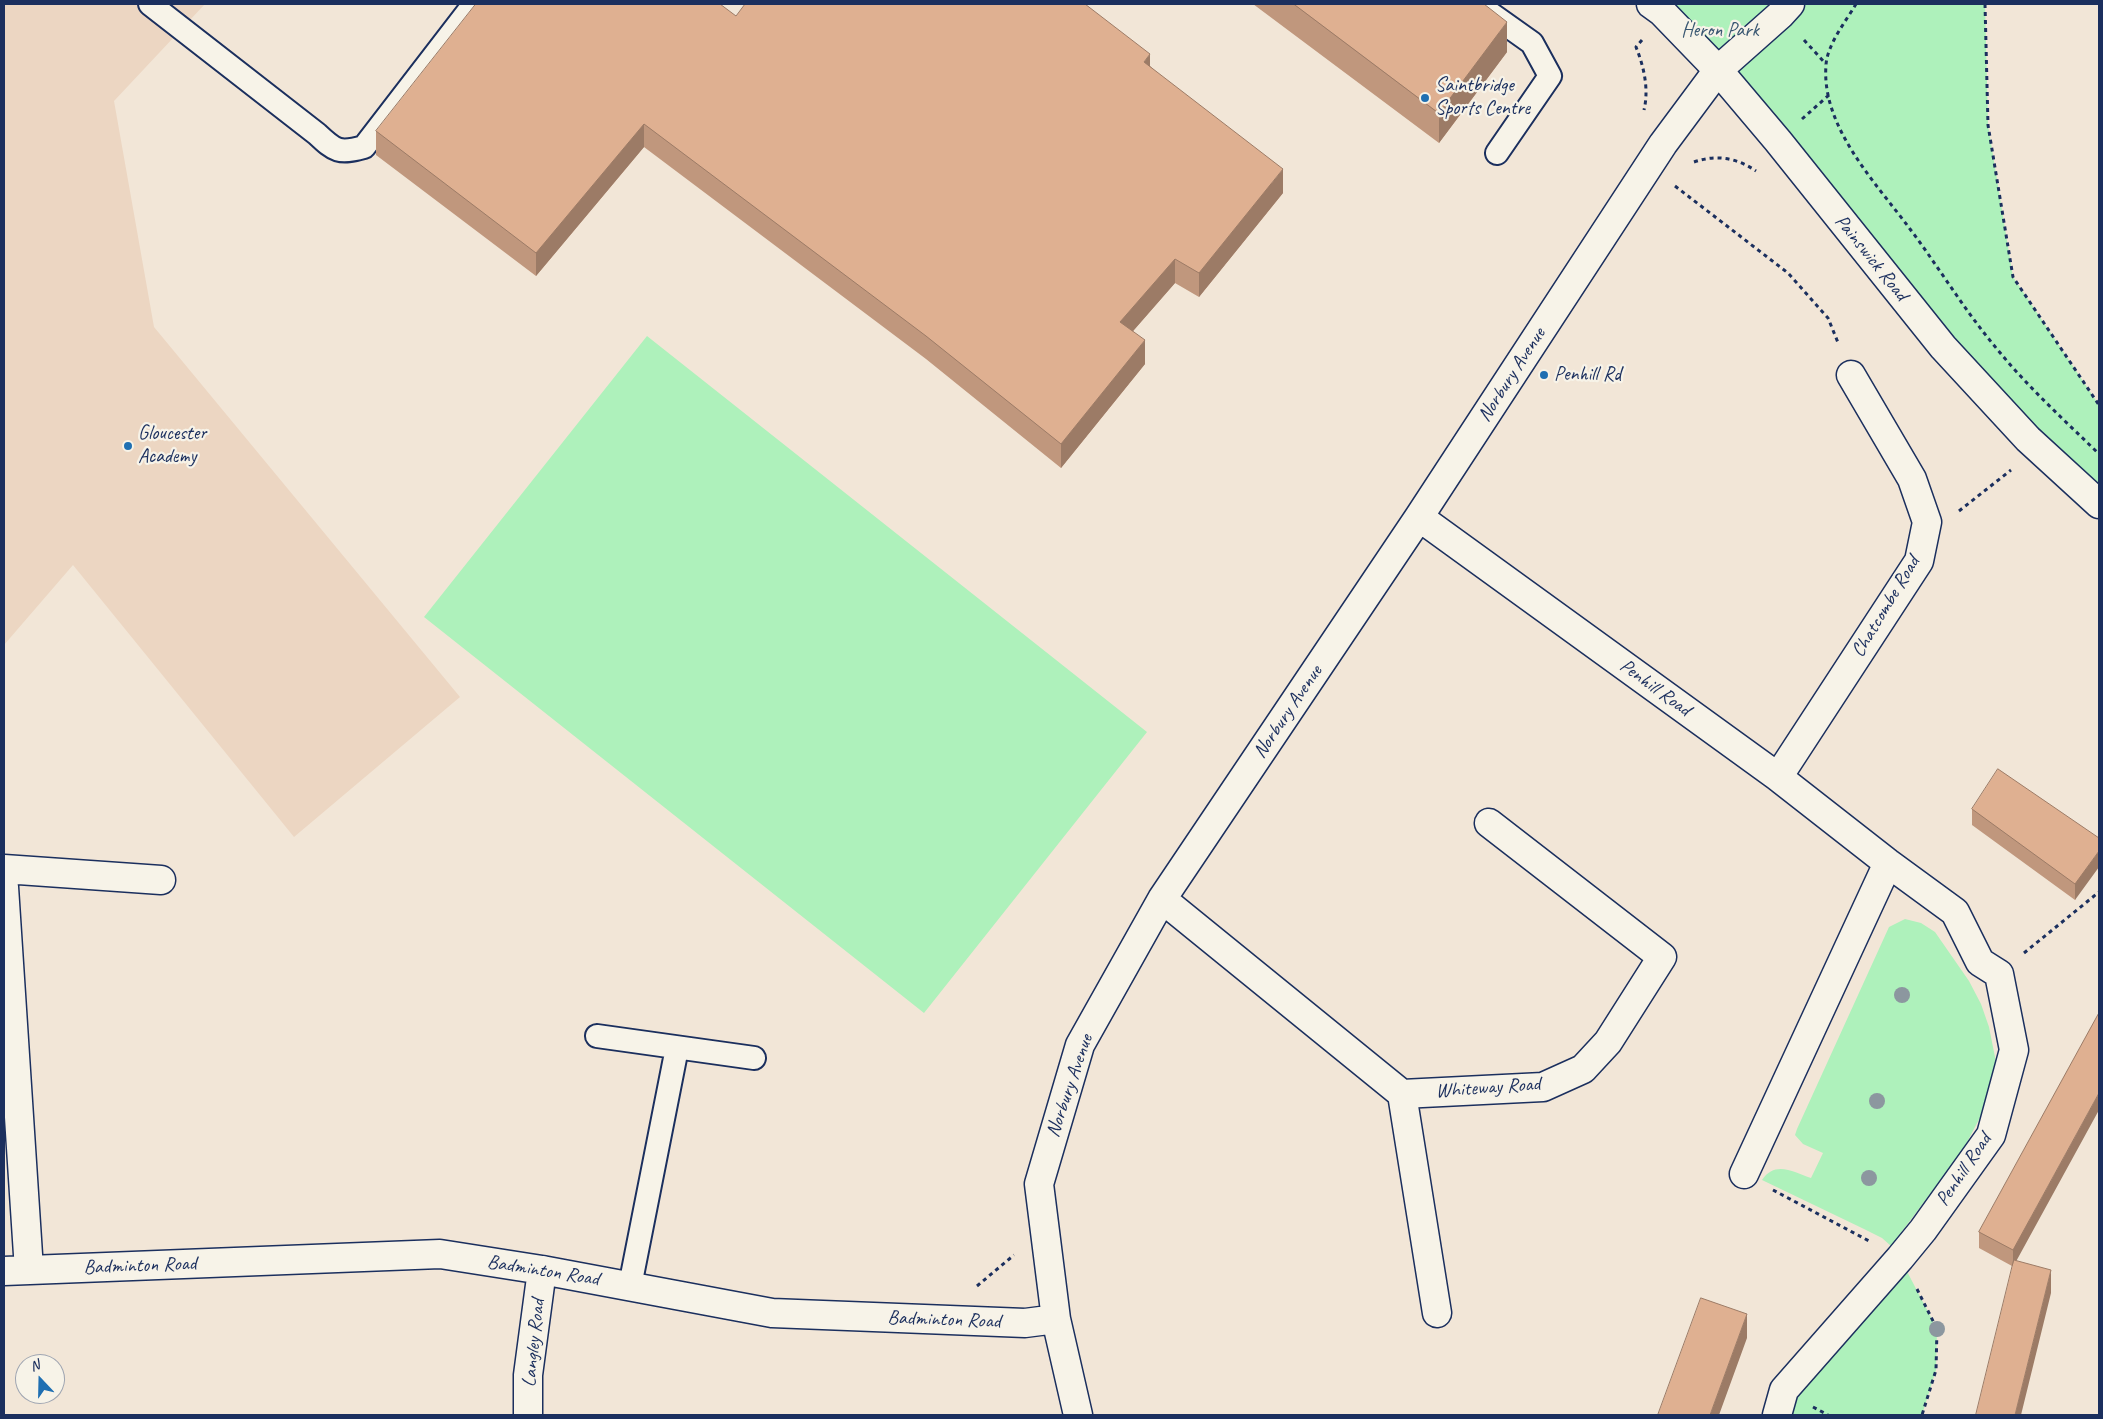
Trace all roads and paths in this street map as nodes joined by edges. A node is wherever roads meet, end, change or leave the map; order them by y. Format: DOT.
graph roads {
  1 [pos="150,4"];
  2 [pos="474,4"];
  3 [pos="1477,4"];
  4 [pos="1651,4"];
  5 [pos="1790,4"];
  6 [pos="1856,4"];
  7 [pos="1985,4"];
  8 [pos="1718,70"];
  9 [pos="1497,153"];
  10 [pos="1674,185"];
  11 [pos="1851,375"];
  12 [pos="2099,405"];
  13 [pos="2038,449"];
  14 [pos="2099,454"];
  15 [pos="2099,504"];
  16 [pos="1419,517"];
  17 [pos="1923,539"];
  18 [pos="1778,777"];
  19 [pos="1489,823"];
  20 [pos="1888,862"];
  21 [pos="4,869"];
  22 [pos="161,880"];
  23 [pos="4,887"];
  24 [pos="2099,892"];
  25 [pos="1162,899"];
  26 [pos="1999,974"];
  27 [pos="597,1036"];
  28 [pos="677,1048"];
  29 [pos="754,1058"];
  30 [pos="1402,1094"];
  31 [pos="1744,1174"];
  32 [pos="1017,1253"];
  33 [pos="1900,1258"];
  34 [pos="542,1270"];
  35 [pos="16,1271"];
  36 [pos="630,1286"];
  37 [pos="971,1290"];
  38 [pos="1437,1313"];
  39 [pos="1056,1319"];
  40 [pos="528,1415"];
  41 [pos="1078,1415"];
  42 [pos="1777,1415"];
  43 [pos="1922,1415"];
  1 -- 2 [label="lane"];
  3 -- 9 [label="lane"];
  4 -- 8 [label="street, Painswick Road"];
  5 -- 8 [label="street, Norbury Avenue"];
  6 -- 14 [label="path"];
  7 -- 12 [label="path"];
  8 -- 13 [label="street, Painswick Road"];
  8 -- 16 [label="street, Norbury Avenue"];
  10 -- 11 [label="path"];
  11 -- 17 [label="street, Chatcombe Road"];
  13 -- 15 [label="street, Painswick Road"];
  13 -- 17 [label="path"];
  16 -- 18 [label="street, Penhill Road"];
  16 -- 25 [label="street, Norbury Avenue"];
  17 -- 18 [label="street, Chatcombe Road"];
  18 -- 20 [label="street, Penhill Road"];
  19 -- 30 [label="street, Whiteway Road"];
  20 -- 26 [label="street, Penhill Road"];
  20 -- 31 [label="street"];
  21 -- 22 [label="street"];
  23 -- 35 [label="street, Badminton Road"];
  24 -- 26 [label="path"];
  25 -- 30 [label="street"];
  25 -- 39 [label="street, Norbury Avenue"];
  26 -- 33 [label="street, Penhill Road"];
  27 -- 28 [label="lane"];
  28 -- 29 [label="lane"];
  28 -- 36 [label="lane"];
  30 -- 38 [label="street"];
  31 -- 33 [label="path"];
  32 -- 37 [label="path"];
  33 -- 42 [label="street, Penhill Road"];
  33 -- 43 [label="path"];
  34 -- 35 [label="street, Badminton Road"];
  34 -- 36 [label="street, Badminton Road"];
  34 -- 40 [label="street, Langley Road"];
  36 -- 39 [label="street, Badminton Road"];
  39 -- 41 [label="street, Norbury Avenue"];
}
